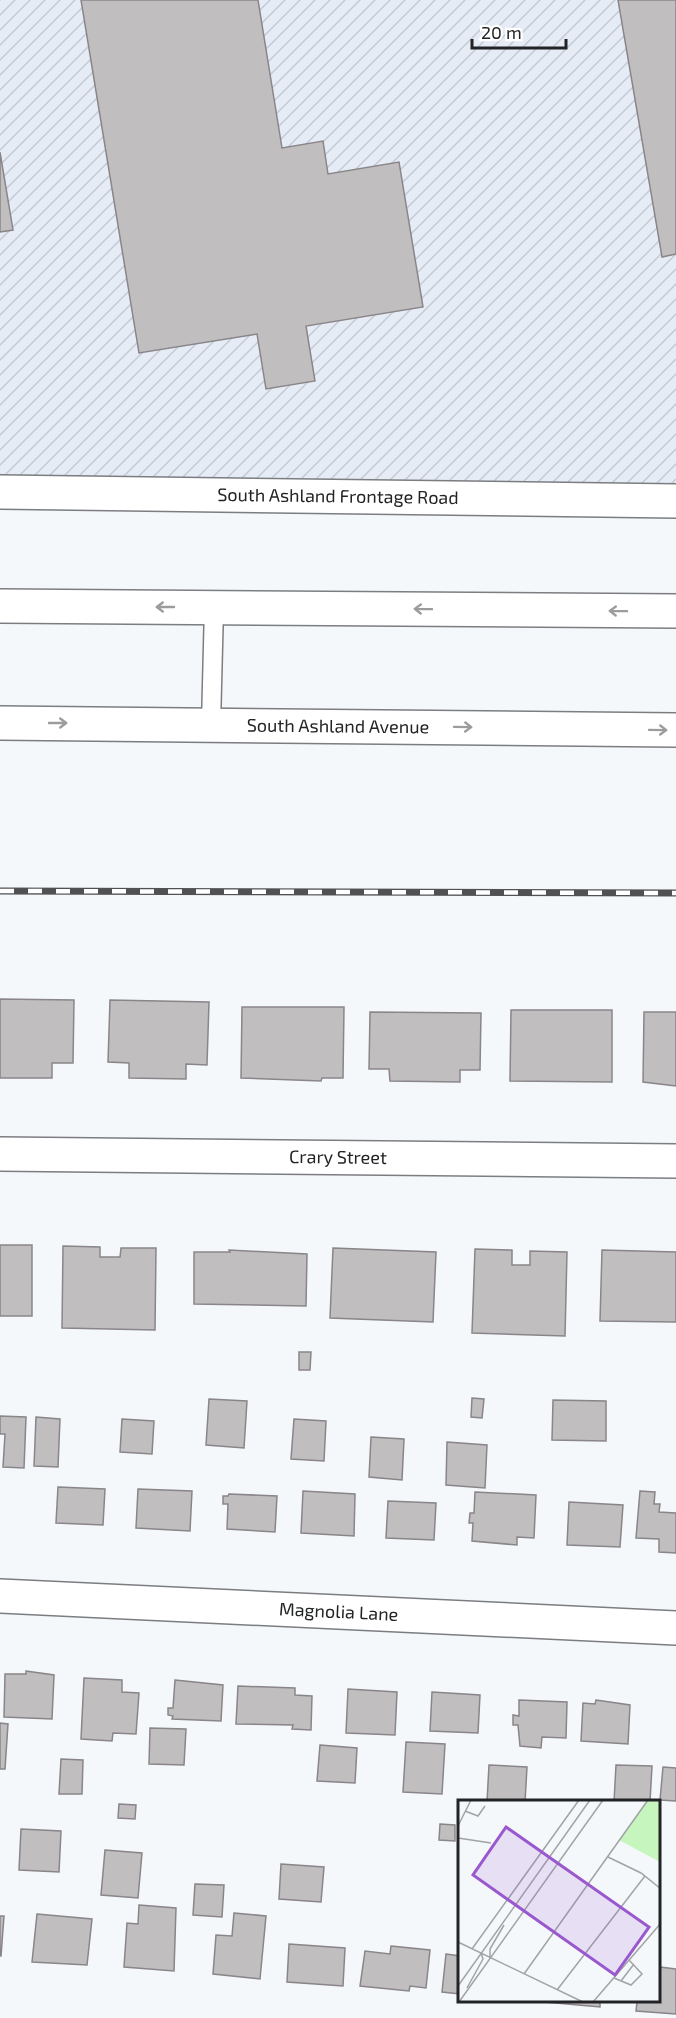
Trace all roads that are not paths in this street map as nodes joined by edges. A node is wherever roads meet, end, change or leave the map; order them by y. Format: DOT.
graph roads {
  1 [pos="0,492"];
  2 [pos="676,501"];
  3 [pos="0,606"];
  4 [pos="214,607"];
  5 [pos="676,611"];
  6 [pos="0,723"];
  7 [pos="211,724"];
  8 [pos="676,730"];
  9 [pos="0,1154"];
  10 [pos="676,1161"];
  11 [pos="0,1596"];
  12 [pos="676,1629"];
  1 -- 2 [label="street, South Ashland Frontage Road"];
  4 -- 3 [label="street, one-way"];
  5 -- 4 [label="street, one-way"];
  4 -- 7 [label="lane"];
  6 -- 7 [label="street, South Ashland Avenue, one-way"];
  7 -- 8 [label="street, South Ashland Avenue, one-way"];
  9 -- 10 [label="street, Crary Street"];
  11 -- 12 [label="street, Magnolia Lane"];
}
